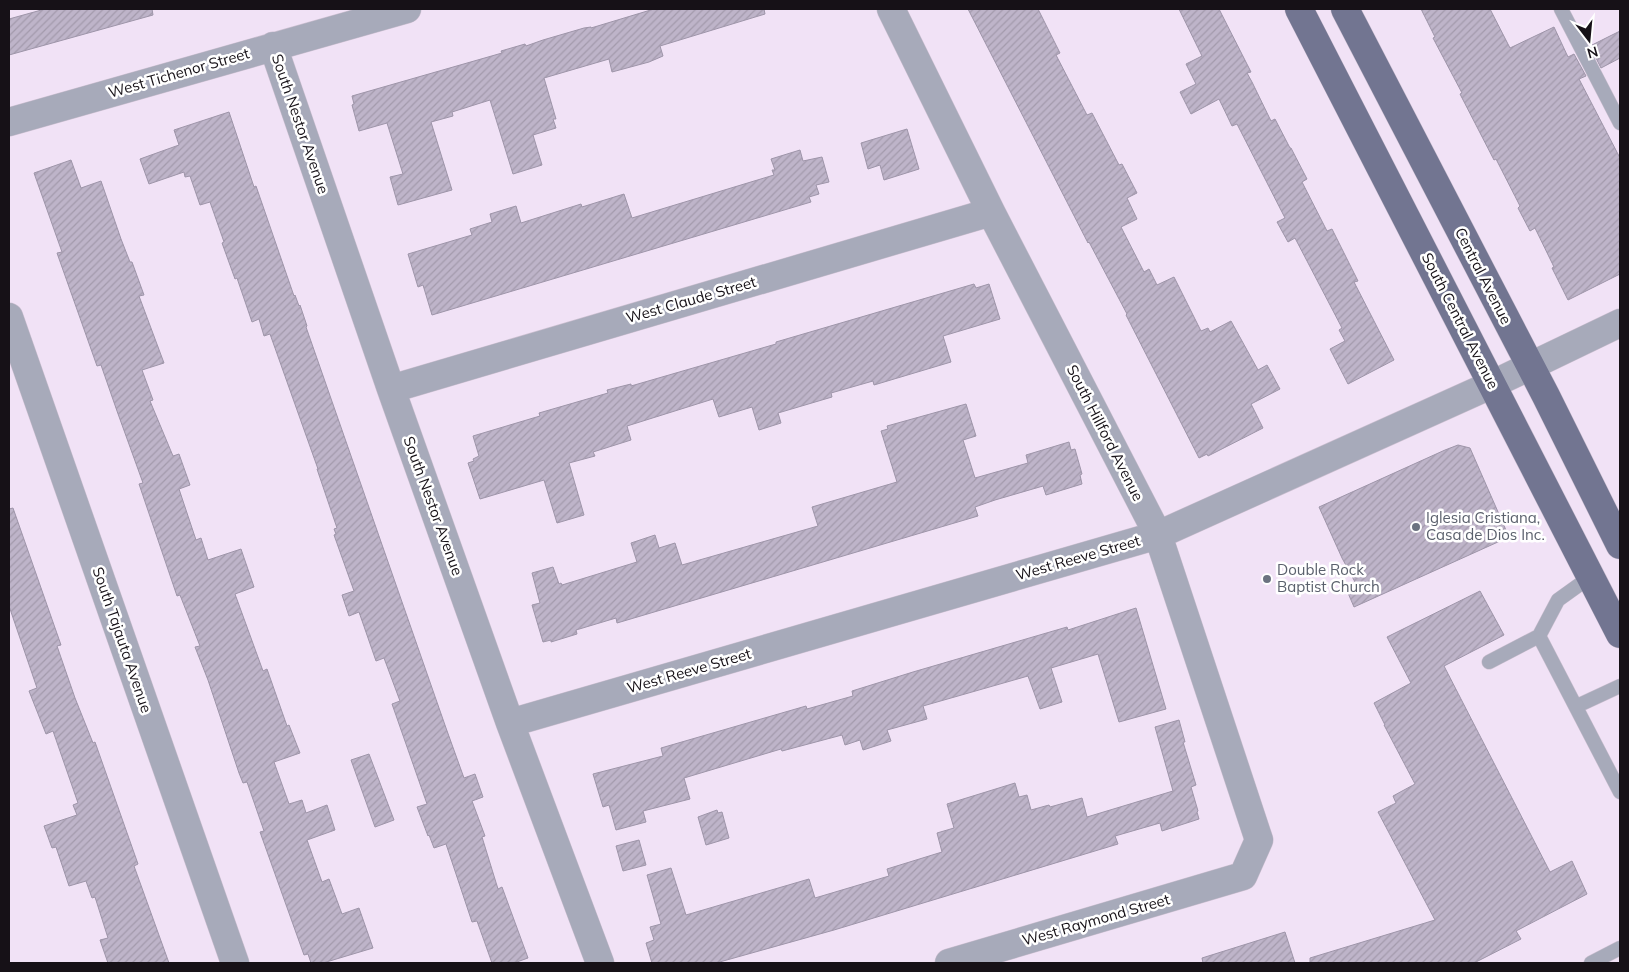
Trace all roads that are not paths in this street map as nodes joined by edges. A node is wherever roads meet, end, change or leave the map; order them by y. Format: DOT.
graph roads {
  1 [pos="407,9"];
  2 [pos="891,9"];
  3 [pos="1299,9"];
  4 [pos="1345,9"];
  5 [pos="1561,9"];
  6 [pos="273,46"];
  7 [pos="9,122"];
  8 [pos="1620,124"];
  9 [pos="991,212"];
  10 [pos="9,317"];
  11 [pos="1620,323"];
  12 [pos="1530,366"];
  13 [pos="1493,384"];
  14 [pos="391,389"];
  15 [pos="1612,509"];
  16 [pos="1158,535"];
  17 [pos="1620,545"];
  18 [pos="1590,577"];
  19 [pos="1620,634"];
  20 [pos="1539,636"];
  21 [pos="1489,662"];
  22 [pos="1620,686"];
  23 [pos="1576,706"];
  24 [pos="510,723"];
  25 [pos="1620,792"];
  26 [pos="1243,876"];
  27 [pos="1620,948"];
  28 [pos="235,963"];
  29 [pos="600,963"];
  30 [pos="949,963"];
  31 [pos="1591,963"];
  1 -- 6 [label="street, West Tichenor Street"];
  2 -- 9 [label="street, South Hillford Avenue"];
  3 -- 13 [label="main road, South Central Avenue"];
  4 -- 12 [label="main road, Central Avenue"];
  5 -- 8 [label="lane"];
  6 -- 7 [label="street, West Tichenor Street"];
  6 -- 14 [label="street, South Nestor Avenue"];
  9 -- 14 [label="street, West Claude Street"];
  9 -- 16 [label="street, South Hillford Avenue"];
  10 -- 28 [label="street, South Tajauta Avenue"];
  11 -- 12 [label="street, West Reeve Street"];
  12 -- 13 [label="street, West Reeve Street"];
  12 -- 15 [label="main road, Central Avenue"];
  13 -- 16 [label="street, West Reeve Street"];
  13 -- 18 [label="main road, South Central Avenue"];
  14 -- 24 [label="street, South Nestor Avenue"];
  15 -- 17 [label="main road, Central Avenue"];
  16 -- 24 [label="street, West Reeve Street"];
  16 -- 26 [label="street, South Hillford Avenue"];
  18 -- 19 [label="main road, South Central Avenue"];
  18 -- 20 [label="lane"];
  20 -- 21 [label="lane"];
  20 -- 23 [label="lane"];
  22 -- 23 [label="lane"];
  23 -- 25 [label="lane"];
  24 -- 29 [label="street, South Nestor Avenue"];
  26 -- 30 [label="street, West Raymond Street"];
  27 -- 31 [label="lane"];
}
